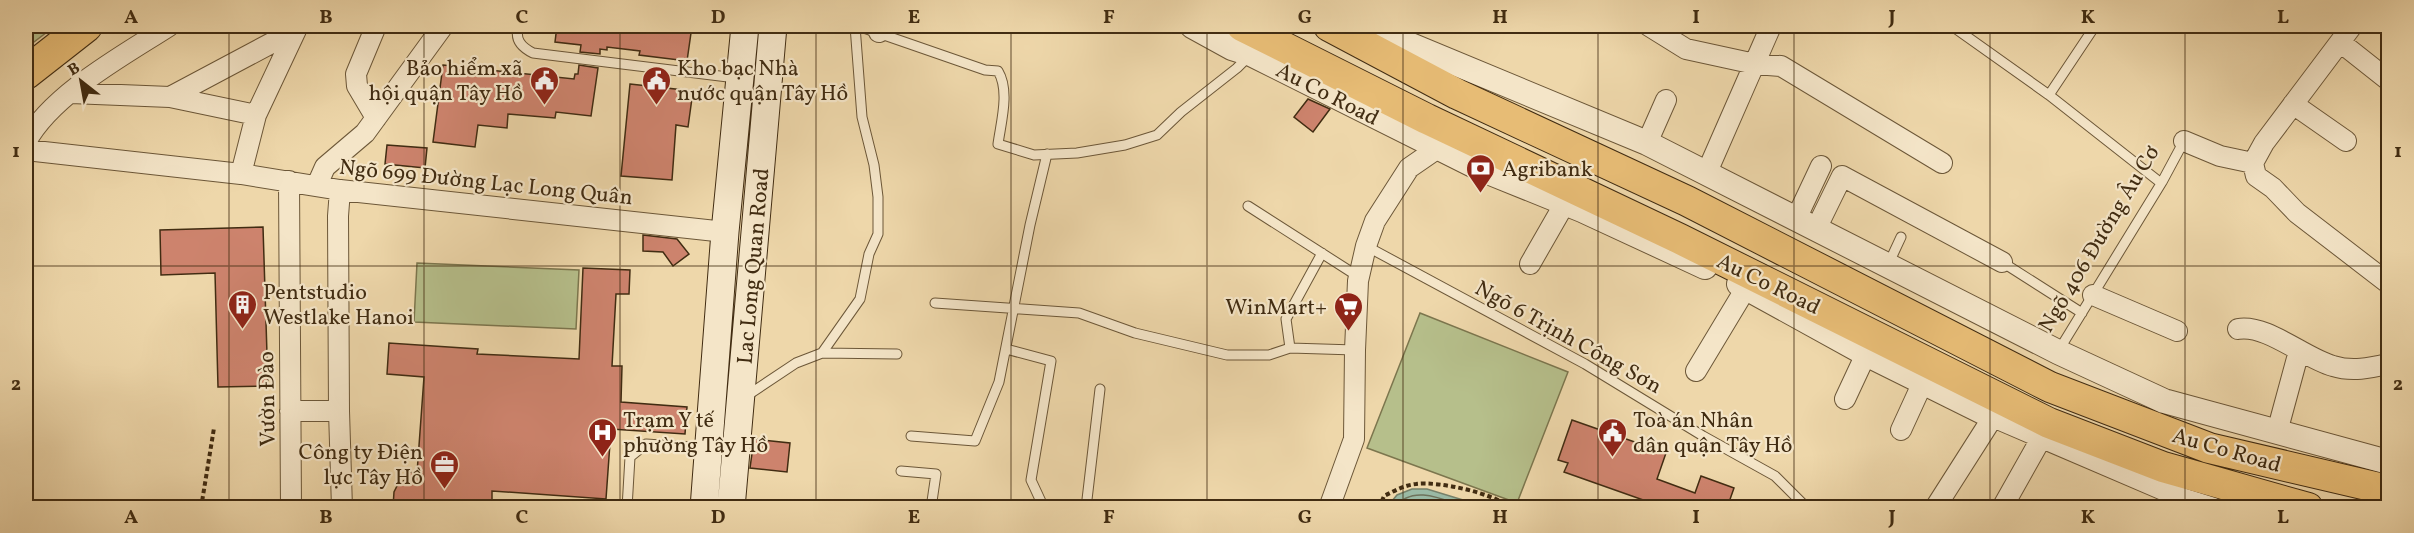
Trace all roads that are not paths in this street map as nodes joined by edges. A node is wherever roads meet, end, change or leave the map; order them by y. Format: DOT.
graph roads {
  1 [pos="86,26"];
  2 [pos="169,26"];
  3 [pos="375,26"];
  4 [pos="443,26"];
  5 [pos="519,26"];
  6 [pos="745,26"];
  7 [pos="773,26"];
  8 [pos="857,26"];
  9 [pos="1192,26"];
  10 [pos="1242,26"];
  11 [pos="1329,26"];
  12 [pos="1372,26"];
  13 [pos="1649,26"];
  14 [pos="1771,26"];
  15 [pos="1952,26"];
  16 [pos="2095,26"];
  17 [pos="2352,26"];
  18 [pos="880,29"];
  19 [pos="2340,42"];
  20 [pos="1251,54"];
  21 [pos="1755,64"];
  22 [pos="26,73"];
  23 [pos="740,78"];
  24 [pos="2388,80"];
  25 [pos="1443,86"];
  26 [pos="70,93"];
  27 [pos="2049,95"];
  28 [pos="170,98"];
  29 [pos="1666,100"];
  30 [pos="2293,104"];
  31 [pos="256,116"];
  32 [pos="376,117"];
  33 [pos="1427,119"];
  34 [pos="2184,141"];
  35 [pos="2346,141"];
  36 [pos="26,142"];
  37 [pos="1647,143"];
  38 [pos="1438,148"];
  39 [pos="26,150"];
  40 [pos="1047,154"];
  41 [pos="1942,163"];
  42 [pos="2253,163"];
  43 [pos="1821,166"];
  44 [pos="1707,172"];
  45 [pos="241,174"];
  46 [pos="289,181"];
  47 [pos="2161,183"];
  48 [pos="317,185"];
  49 [pos="340,190"];
  50 [pos="1565,203"];
  51 [pos="1248,206"];
  52 [pos="1806,224"];
  53 [pos="725,232"];
  54 [pos="1901,237"];
  55 [pos="1366,246"];
  56 [pos="1322,253"];
  57 [pos="2002,262"];
  58 [pos="1530,264"];
  59 [pos="1888,265"];
  60 [pos="1359,277"];
  61 [pos="2388,284"];
  62 [pos="1746,288"];
  63 [pos="2093,295"];
  64 [pos="935,303"];
  65 [pos="1014,307"];
  66 [pos="2082,313"];
  67 [pos="2238,329"];
  68 [pos="2177,332"];
  69 [pos="1290,348"];
  70 [pos="1006,349"];
  71 [pos="1354,350"];
  72 [pos="2299,351"];
  73 [pos="2058,352"];
  74 [pos="822,353"];
  75 [pos="897,354"];
  76 [pos="1866,354"];
  77 [pos="2388,364"];
  78 [pos="1696,371"];
  79 [pos="1923,382"];
  80 [pos="1100,389"];
  81 [pos="1845,399"];
  82 [pos="741,400"];
  83 [pos="290,411"];
  84 [pos="339,411"];
  85 [pos="1993,417"];
  86 [pos="1901,430"];
  87 [pos="2045,430"];
  88 [pos="2277,432"];
  89 [pos="910,436"];
  90 [pos="709,448"];
  91 [pos="2388,468"];
  92 [pos="901,471"];
  93 [pos="291,507"];
  94 [pos="342,507"];
  95 [pos="627,507"];
  96 [pos="704,507"];
  97 [pos="731,507"];
  98 [pos="931,507"];
  99 [pos="1044,507"];
  100 [pos="1053,507"];
  101 [pos="1086,507"];
  102 [pos="1329,507"];
  103 [pos="1808,507"];
  104 [pos="1935,507"];
  105 [pos="2002,507"];
  106 [pos="2214,507"];
  107 [pos="2308,507"];
  1 -- 22 [label="highway"];
  2 -- 26 [label="street"];
  3 -- 32 [label="street"];
  4 -- 32 [label="street"];
  5 -- 23 [label="lane"];
  6 -- 23 [label="main road, Lac Long Quan Road"];
  7 -- 82 [label="main road, Lac Long Quan Road"];
  8 -- 18 [label="lane"];
  8 -- 74 [label="lane"];
  9 -- 20 [label="street, Au Co Road"];
  10 -- 33 [label="main road, Au Co Road"];
  11 -- 25 [label="main road, Au Co Road"];
  12 -- 37 [label="street, Au Co Road"];
  13 -- 21 [label="street"];
  14 -- 21 [label="street"];
  15 -- 27 [label="lane"];
  16 -- 27 [label="lane"];
  17 -- 19 [label="street"];
  18 -- 40 [label="lane"];
  19 -- 24 [label="street"];
  19 -- 30 [label="street"];
  20 -- 38 [label="street, Au Co Road"];
  20 -- 40 [label="lane"];
  21 -- 41 [label="street"];
  21 -- 44 [label="street"];
  23 -- 53 [label="main road, Lac Long Quan Road"];
  25 -- 33 [label="main road"];
  25 -- 91 [label="main road, Au Co Road"];
  26 -- 28 [label="street"];
  26 -- 36 [label="street"];
  27 -- 47 [label="lane"];
  28 -- 31 [label="street"];
  28 -- 31 [label="street"];
  29 -- 37 [label="street"];
  30 -- 35 [label="street"];
  30 -- 42 [label="street"];
  31 -- 45 [label="street"];
  32 -- 48 [label="street"];
  33 -- 87 [label="main road, Au Co Road"];
  34 -- 42 [label="street, Ngõ 406 Đường Âu Cơ"];
  34 -- 47 [label="lane, Ngõ 406 Đường Âu Cơ"];
  37 -- 44 [label="street, Au Co Road"];
  38 -- 50 [label="street, Au Co Road"];
  38 -- 55 [label="street"];
  39 -- 45 [label="street, Ngõ 699 Đường Lạc Long Quân"];
  40 -- 65 [label="lane"];
  42 -- 61 [label="street"];
  43 -- 52 [label="street"];
  44 -- 52 [label="street, Au Co Road"];
  45 -- 46 [label="street, Ngõ 699 Đường Lạc Long Quân"];
  46 -- 48 [label="street, Ngõ 699 Đường Lạc Long Quân"];
  46 -- 83 [label="street, Vườn Đào"];
  47 -- 63 [label="lane, Ngõ 406 Đường Âu Cơ"];
  48 -- 49 [label="street, Ngõ 699 Đường Lạc Long Quân"];
  49 -- 53 [label="street, Ngõ 699 Đường Lạc Long Quân"];
  49 -- 84 [label="street"];
  50 -- 58 [label="street"];
  50 -- 62 [label="street, Au Co Road"];
  51 -- 56 [label="lane"];
  52 -- 57 [label="street"];
  52 -- 59 [label="street, Au Co Road"];
  53 -- 90 [label="main road, Lac Long Quan Road"];
  54 -- 59 [label="lane"];
  55 -- 60 [label="street"];
  55 -- 103 [label="lane, Ngõ 6 Trịnh Công Sơn"];
  56 -- 60 [label="lane"];
  56 -- 69 [label="lane"];
  57 -- 66 [label="lane"];
  59 -- 73 [label="street, Au Co Road"];
  60 -- 71 [label="street"];
  62 -- 76 [label="street, Au Co Road"];
  62 -- 78 [label="street"];
  63 -- 66 [label="lane, Ngõ 406 Đường Âu Cơ"];
  63 -- 68 [label="street"];
  64 -- 65 [label="lane"];
  65 -- 69 [label="lane"];
  65 -- 70 [label="lane"];
  66 -- 73 [label="lane, Ngõ 406 Đường Âu Cơ"];
  67 -- 72 [label="street"];
  69 -- 71 [label="lane"];
  70 -- 89 [label="lane"];
  70 -- 99 [label="lane"];
  71 -- 102 [label="street"];
  72 -- 77 [label="street"];
  72 -- 88 [label="street"];
  73 -- 88 [label="street, Au Co Road"];
  74 -- 75 [label="lane"];
  74 -- 82 [label="lane"];
  76 -- 79 [label="street, Au Co Road"];
  76 -- 81 [label="street"];
  79 -- 85 [label="street, Au Co Road"];
  79 -- 86 [label="street"];
  80 -- 101 [label="lane"];
  82 -- 97 [label="main road, Lac Long Quan Road"];
  83 -- 84 [label="street"];
  83 -- 93 [label="street, Vườn Đào"];
  84 -- 94 [label="street"];
  85 -- 87 [label="street, Au Co Road"];
  85 -- 104 [label="street"];
  87 -- 105 [label="street"];
  87 -- 106 [label="street, Au Co Road"];
  87 -- 107 [label="main road, Au Co Road"];
  88 -- 91 [label="street, Au Co Road"];
  90 -- 95 [label="lane"];
  90 -- 96 [label="main road, Lac Long Quan Road"];
  92 -- 98 [label="lane"];
  100 -- 101 [label="lane"];
}
